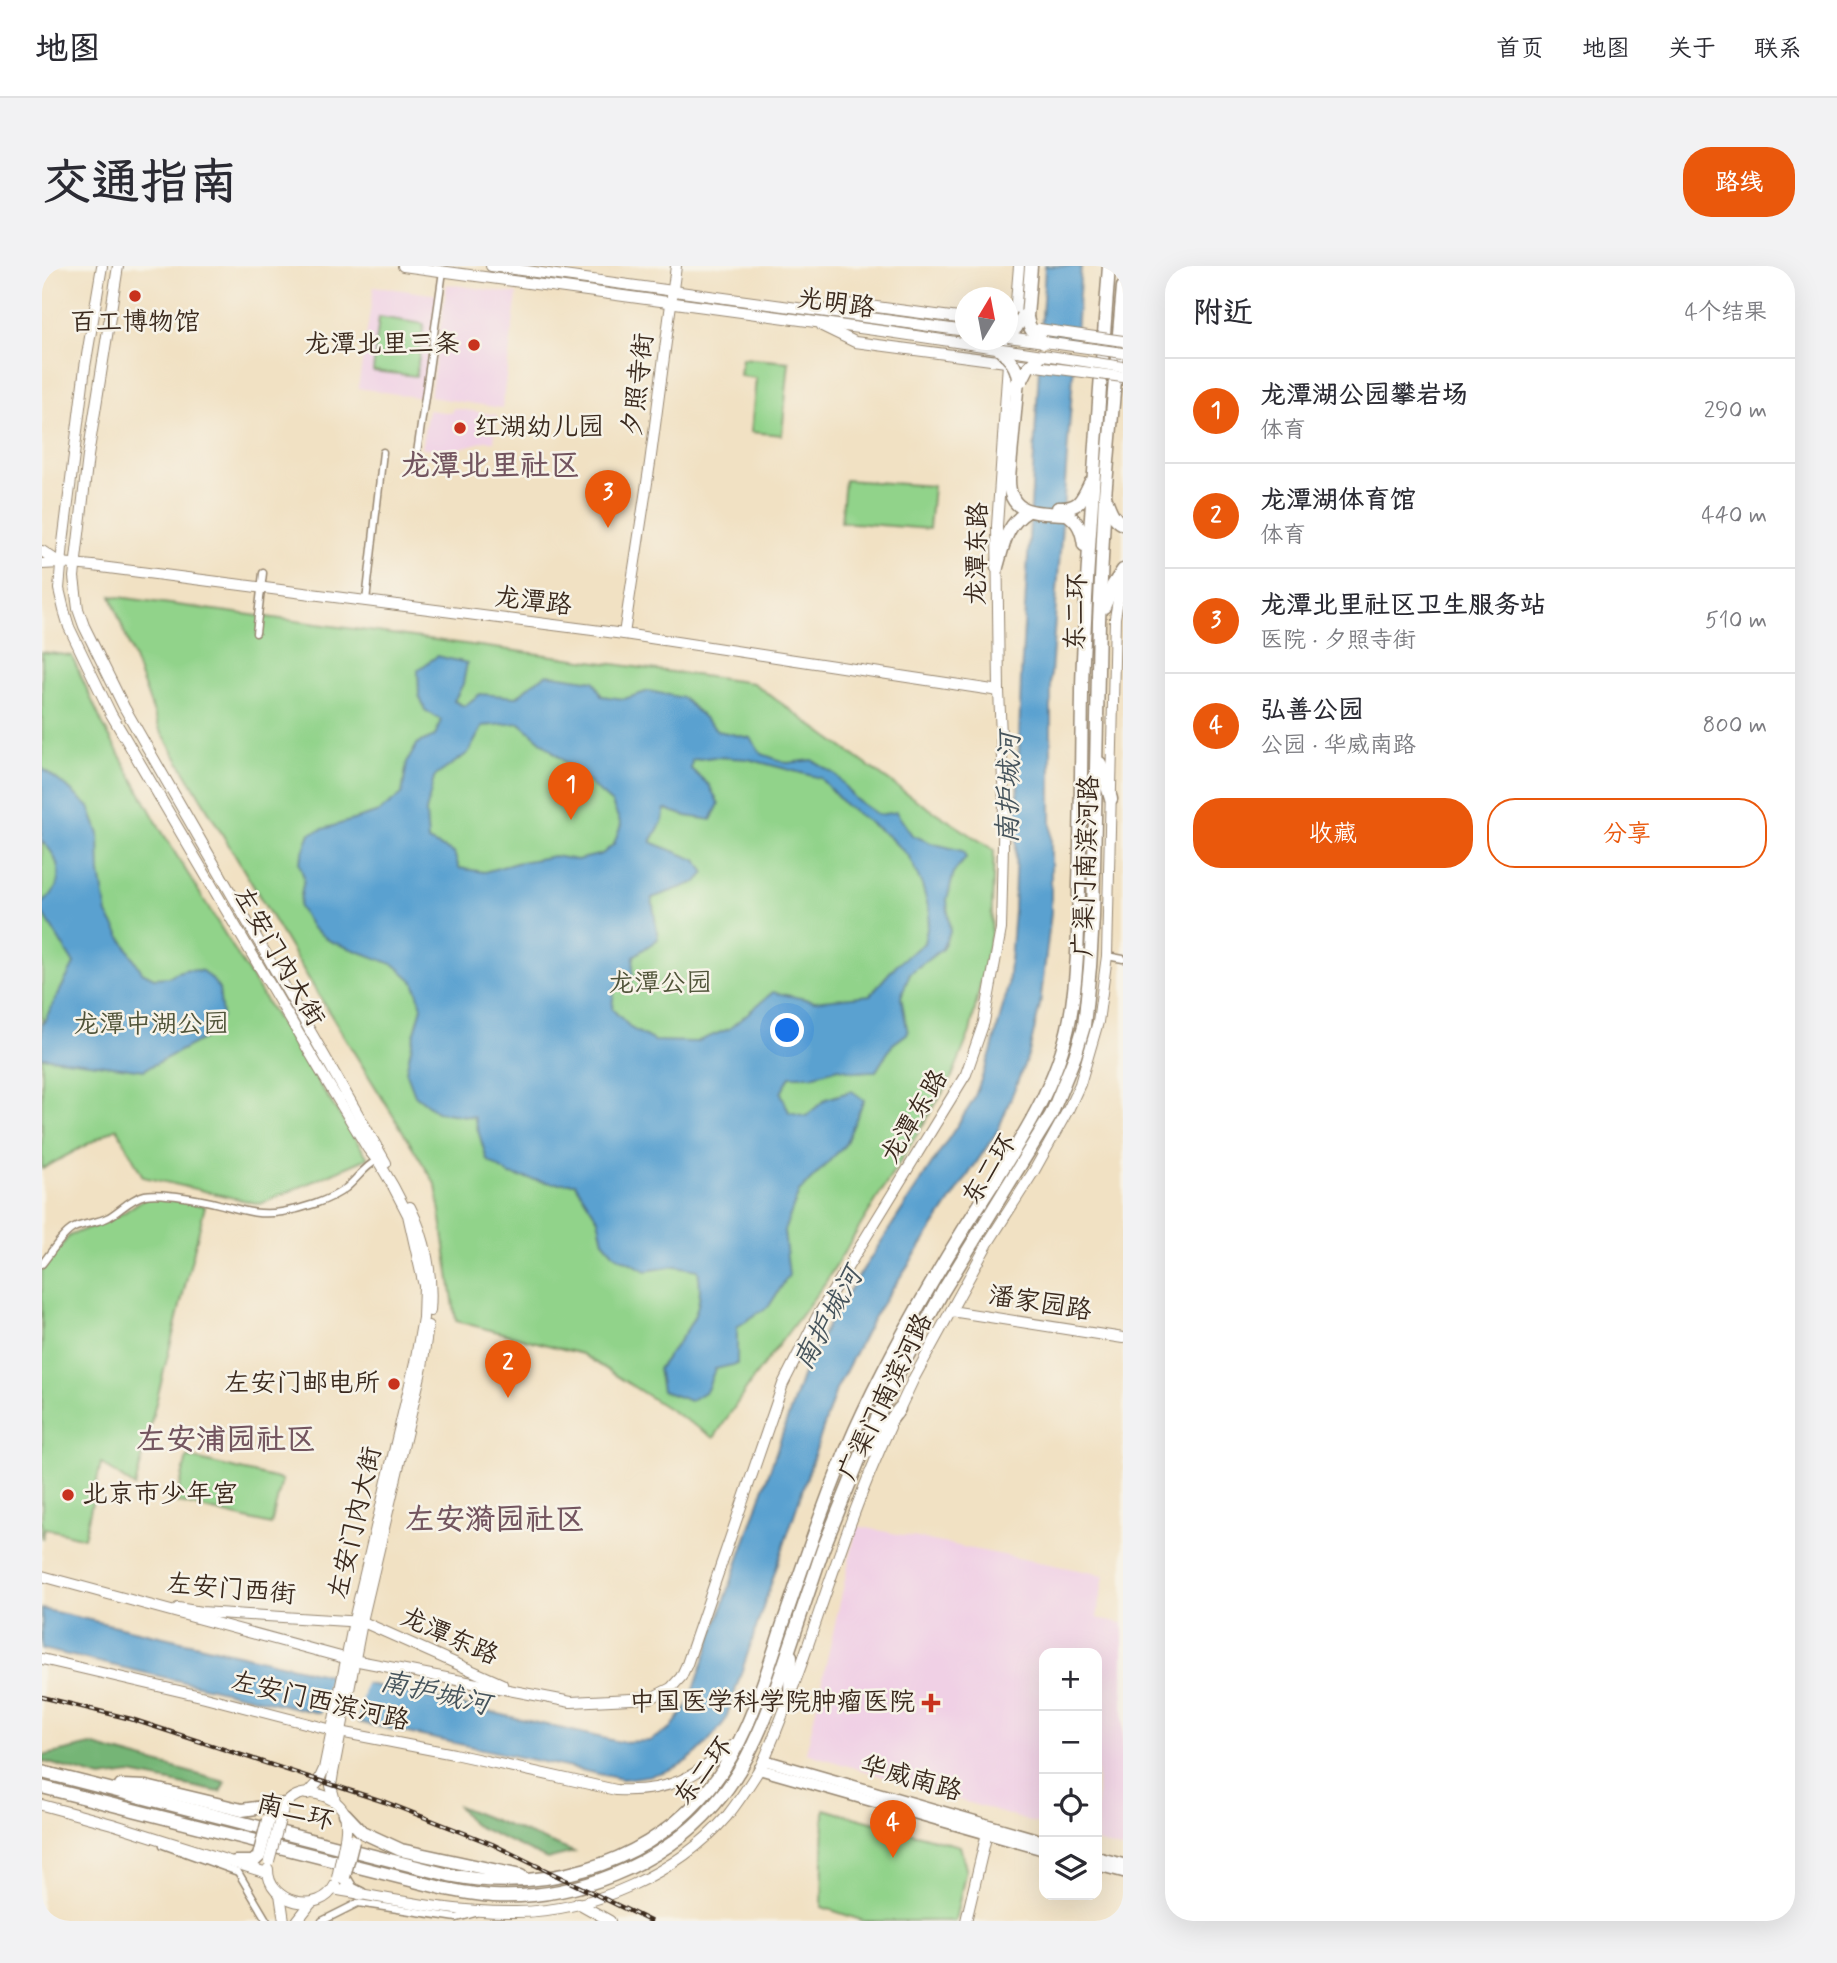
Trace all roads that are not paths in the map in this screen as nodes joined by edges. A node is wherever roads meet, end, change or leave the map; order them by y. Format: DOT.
graph roads {
  1 [pos="102,266"];
  2 [pos="118,266"];
  3 [pos="403,266"];
  4 [pos="491,266"];
  5 [pos="676,266"];
  6 [pos="1019,266"];
  7 [pos="1029,266"];
  8 [pos="1109,266"];
  9 [pos="522,268"];
  10 [pos="443,271"];
  11 [pos="1018,287"];
  12 [pos="1123,287"];
  13 [pos="671,297"];
  14 [pos="817,317"];
  15 [pos="1018,317"];
  16 [pos="955,318"];
  17 [pos="1018,326"];
  18 [pos="1018,327"];
  19 [pos="1018,327"];
  20 [pos="955,330"];
  21 [pos="1042,336"];
  22 [pos="1123,341"];
  23 [pos="955,343"];
  24 [pos="1000,350"];
  25 [pos="1006,350"];
  26 [pos="1123,353"];
  27 [pos="1038,361"];
  28 [pos="1014,363"];
  29 [pos="1123,367"];
  30 [pos="1123,377"];
  31 [pos="1020,380"];
  32 [pos="383,453"];
  33 [pos="417,453"];
  34 [pos="1092,476"];
  35 [pos="1105,496"];
  36 [pos="1029,508"];
  37 [pos="1067,511"];
  38 [pos="1123,524"];
  39 [pos="42,554"];
  40 [pos="1088,559"];
  41 [pos="61,563"];
  42 [pos="42,564"];
  43 [pos="76,565"];
  44 [pos="997,567"];
  45 [pos="42,570"];
  46 [pos="1123,570"];
  47 [pos="263,573"];
  48 [pos="1123,585"];
  49 [pos="261,587"];
  50 [pos="366,601"];
  51 [pos="1099,621"];
  52 [pos="256,633"];
  53 [pos="624,634"];
  54 [pos="1117,688"];
  55 [pos="999,691"];
  56 [pos="1097,753"];
  57 [pos="1111,799"];
  58 [pos="1107,956"];
  59 [pos="1123,959"];
  60 [pos="379,1158"];
  61 [pos="42,1264"];
  62 [pos="951,1311"];
  63 [pos="1123,1338"];
  64 [pos="899,1409"];
  65 [pos="855,1468"];
  66 [pos="42,1576"];
  67 [pos="146,1604"];
  68 [pos="359,1622"];
  69 [pos="792,1643"];
  70 [pos="42,1659"];
  71 [pos="352,1660"];
  72 [pos="518,1691"];
  73 [pos="790,1698"];
  74 [pos="337,1727"];
  75 [pos="741,1740"];
  76 [pos="762,1764"];
  77 [pos="42,1772"];
  78 [pos="90,1784"];
  79 [pos="42,1787"];
  80 [pos="307,1794"];
  81 [pos="335,1801"];
  82 [pos="285,1804"];
  83 [pos="42,1805"];
  84 [pos="242,1810"];
  85 [pos="345,1814"];
  86 [pos="273,1822"];
  87 [pos="113,1824"];
  88 [pos="987,1833"];
  89 [pos="349,1840"];
  90 [pos="1039,1841"];
  91 [pos="1039,1849"];
  92 [pos="401,1850"];
  93 [pos="264,1858"];
  94 [pos="1102,1858"];
  95 [pos="235,1863"];
  96 [pos="1123,1864"];
  97 [pos="1102,1866"];
  98 [pos="1123,1872"];
  99 [pos="267,1873"];
  100 [pos="341,1878"];
  101 [pos="539,1880"];
  102 [pos="333,1889"];
  103 [pos="280,1894"];
  104 [pos="361,1894"];
  105 [pos="517,1896"];
  106 [pos="311,1903"];
  107 [pos="578,1903"];
  108 [pos="480,1912"];
  109 [pos="267,1921"];
  110 [pos="284,1921"];
  111 [pos="297,1921"];
  112 [pos="322,1921"];
  113 [pos="610,1921"];
  114 [pos="966,1921"];
  1 -- 41 [label="street, 左安门内大街"];
  2 -- 43 [label="street, 左安门内大街"];
  3 -- 10 [label="street, 光明路"];
  4 -- 9 [label="street, 光明路"];
  5 -- 13 [label="street, 夕照寺街"];
  6 -- 11 [label="street"];
  7 -- 15 [label="highway"];
  8 -- 34 [label="highway, 东二环"];
  9 -- 13 [label="street, 光明路"];
  10 -- 13 [label="street, 光明路"];
  10 -- 33 [label="street"];
  12 -- 35 [label="highway, 东二环"];
  13 -- 14 [label="street, 光明路"];
  13 -- 53 [label="street, 夕照寺街"];
  14 -- 16 [label="street"];
  14 -- 20 [label="street, 光明路"];
  14 -- 23 [label="street, 光明路, bridge"];
  14 -- 28 [label="street"];
  17 -- 21 [label="highway, bridge"];
  18 -- 21 [label="street, bridge"];
  19 -- 28 [label="street"];
  21 -- 22 [label="street, bridge"];
  21 -- 26 [label="street, bridge"];
  24 -- 27 [label="street, 光明路, bridge"];
  24 -- 31 [label="highway, bridge"];
  25 -- 28 [label="street"];
  27 -- 28 [label="street"];
  27 -- 29 [label="street, bridge"];
  27 -- 30 [label="street, bridge"];
  27 -- 31 [label="highway, bridge"];
  28 -- 44 [label="street, 龙潭东路"];
  31 -- 36 [label="highway"];
  32 -- 50 [label="street"];
  34 -- 37 [label="highway"];
  34 -- 40 [label="highway, 东二环"];
  35 -- 38 [label="highway"];
  35 -- 51 [label="highway, 东二环"];
  36 -- 37 [label="highway"];
  36 -- 44 [label="highway"];
  37 -- 40 [label="highway"];
  39 -- 41 [label="street, 龙潭路"];
  40 -- 75 [label="highway, 东二环"];
  41 -- 42 [label="street, 龙潭路"];
  41 -- 43 [label="street, 龙潭路"];
  41 -- 45 [label="street, 龙潭路"];
  41 -- 60 [label="street, 左安门内大街"];
  43 -- 49 [label="street, 龙潭路"];
  43 -- 60 [label="street, 左安门内大街"];
  44 -- 55 [label="street, 龙潭东路"];
  46 -- 51 [label="highway"];
  47 -- 49 [label="street"];
  48 -- 54 [label="street, 广渠门南滨河路"];
  49 -- 50 [label="street, 龙潭路"];
  49 -- 52 [label="street"];
  50 -- 53 [label="street, 龙潭路"];
  51 -- 56 [label="highway, 东二环"];
  53 -- 55 [label="street, 龙潭路"];
  54 -- 57 [label="street, 广渠门南滨河路"];
  55 -- 72 [label="street, 龙潭东路"];
  56 -- 57 [label="highway"];
  56 -- 65 [label="highway, 东二环"];
  57 -- 58 [label="street, 广渠门南滨河路"];
  58 -- 59 [label="street"];
  58 -- 62 [label="street, 广渠门南滨河路"];
  60 -- 61 [label="street"];
  60 -- 68 [label="street, 左安门内大街"];
  62 -- 63 [label="street, 潘家园路"];
  62 -- 64 [label="street, 广渠门南滨河路"];
  64 -- 65 [label="highway"];
  64 -- 73 [label="street, 广渠门南滨河路"];
  65 -- 69 [label="highway, 东二环"];
  66 -- 67 [label="street, 左安门西街"];
  67 -- 68 [label="street, 左安门西街"];
  67 -- 71 [label="street, 左安门西街"];
  68 -- 71 [label="street, 左安门内大街"];
  68 -- 72 [label="street, 龙潭东路"];
  69 -- 73 [label="highway"];
  69 -- 105 [label="highway, 东二环"];
  70 -- 74 [label="street, 左安门西滨河路"];
  71 -- 72 [label="street, 龙潭东路"];
  71 -- 74 [label="street, 左安门内大街"];
  73 -- 76 [label="street, 广渠门南滨河路"];
  74 -- 75 [label="street, 左安门西滨河路"];
  74 -- 80 [label="street"];
  74 -- 81 [label="street"];
  75 -- 101 [label="highway, 东二环"];
  76 -- 88 [label="main road, 华威南路"];
  76 -- 90 [label="main road, 华威南路"];
  76 -- 107 [label="street, 广渠门南滨河路"];
  77 -- 78 [label="highway, 南二环"];
  78 -- 84 [label="highway"];
  78 -- 101 [label="highway, 南二环"];
  79 -- 105 [label="highway, 南二环"];
  80 -- 81 [label="street"];
  80 -- 82 [label="street"];
  81 -- 85 [label="street"];
  82 -- 84 [label="highway"];
  82 -- 86 [label="street"];
  83 -- 87 [label="street"];
  84 -- 86 [label="highway"];
  85 -- 89 [label="street"];
  85 -- 92 [label="highway"];
  86 -- 93 [label="highway, bridge"];
  87 -- 95 [label="street"];
  87 -- 109 [label="street"];
  88 -- 91 [label="main road, 华威南路"];
  88 -- 114 [label="street"];
  89 -- 92 [label="highway"];
  89 -- 100 [label="highway, bridge"];
  92 -- 101 [label="highway"];
  93 -- 95 [label="highway"];
  93 -- 99 [label="street"];
  94 -- 96 [label="main road"];
  95 -- 99 [label="street"];
  97 -- 98 [label="main road"];
  99 -- 103 [label="street"];
  100 -- 102 [label="street"];
  100 -- 104 [label="highway"];
  102 -- 104 [label="street, 广渠门南滨河路"];
  102 -- 106 [label="street"];
  103 -- 106 [label="street"];
  103 -- 110 [label="street"];
  104 -- 108 [label="street, 广渠门南滨河路"];
  106 -- 111 [label="street"];
  107 -- 108 [label="street, 广渠门南滨河路"];
  107 -- 113 [label="street"];
  108 -- 112 [label="street"];
}
